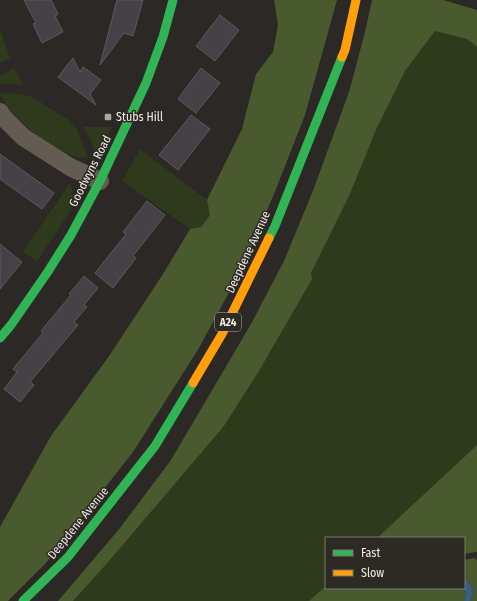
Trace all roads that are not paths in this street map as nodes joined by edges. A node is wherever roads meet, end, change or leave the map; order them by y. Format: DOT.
graph roads {
  1 [pos="173,0"];
  2 [pos="356,0"];
  3 [pos="0,112"];
  4 [pos="100,181"];
  5 [pos="0,338"];
  6 [pos="23,601"];
  1 -- 4 [label="main road, Goodwyns Road"];
  2 -- 6 [label="main road, Deepdene Avenue / A24"];
  3 -- 4 [label="street"];
  4 -- 5 [label="main road, Goodwyns Road"];
}
